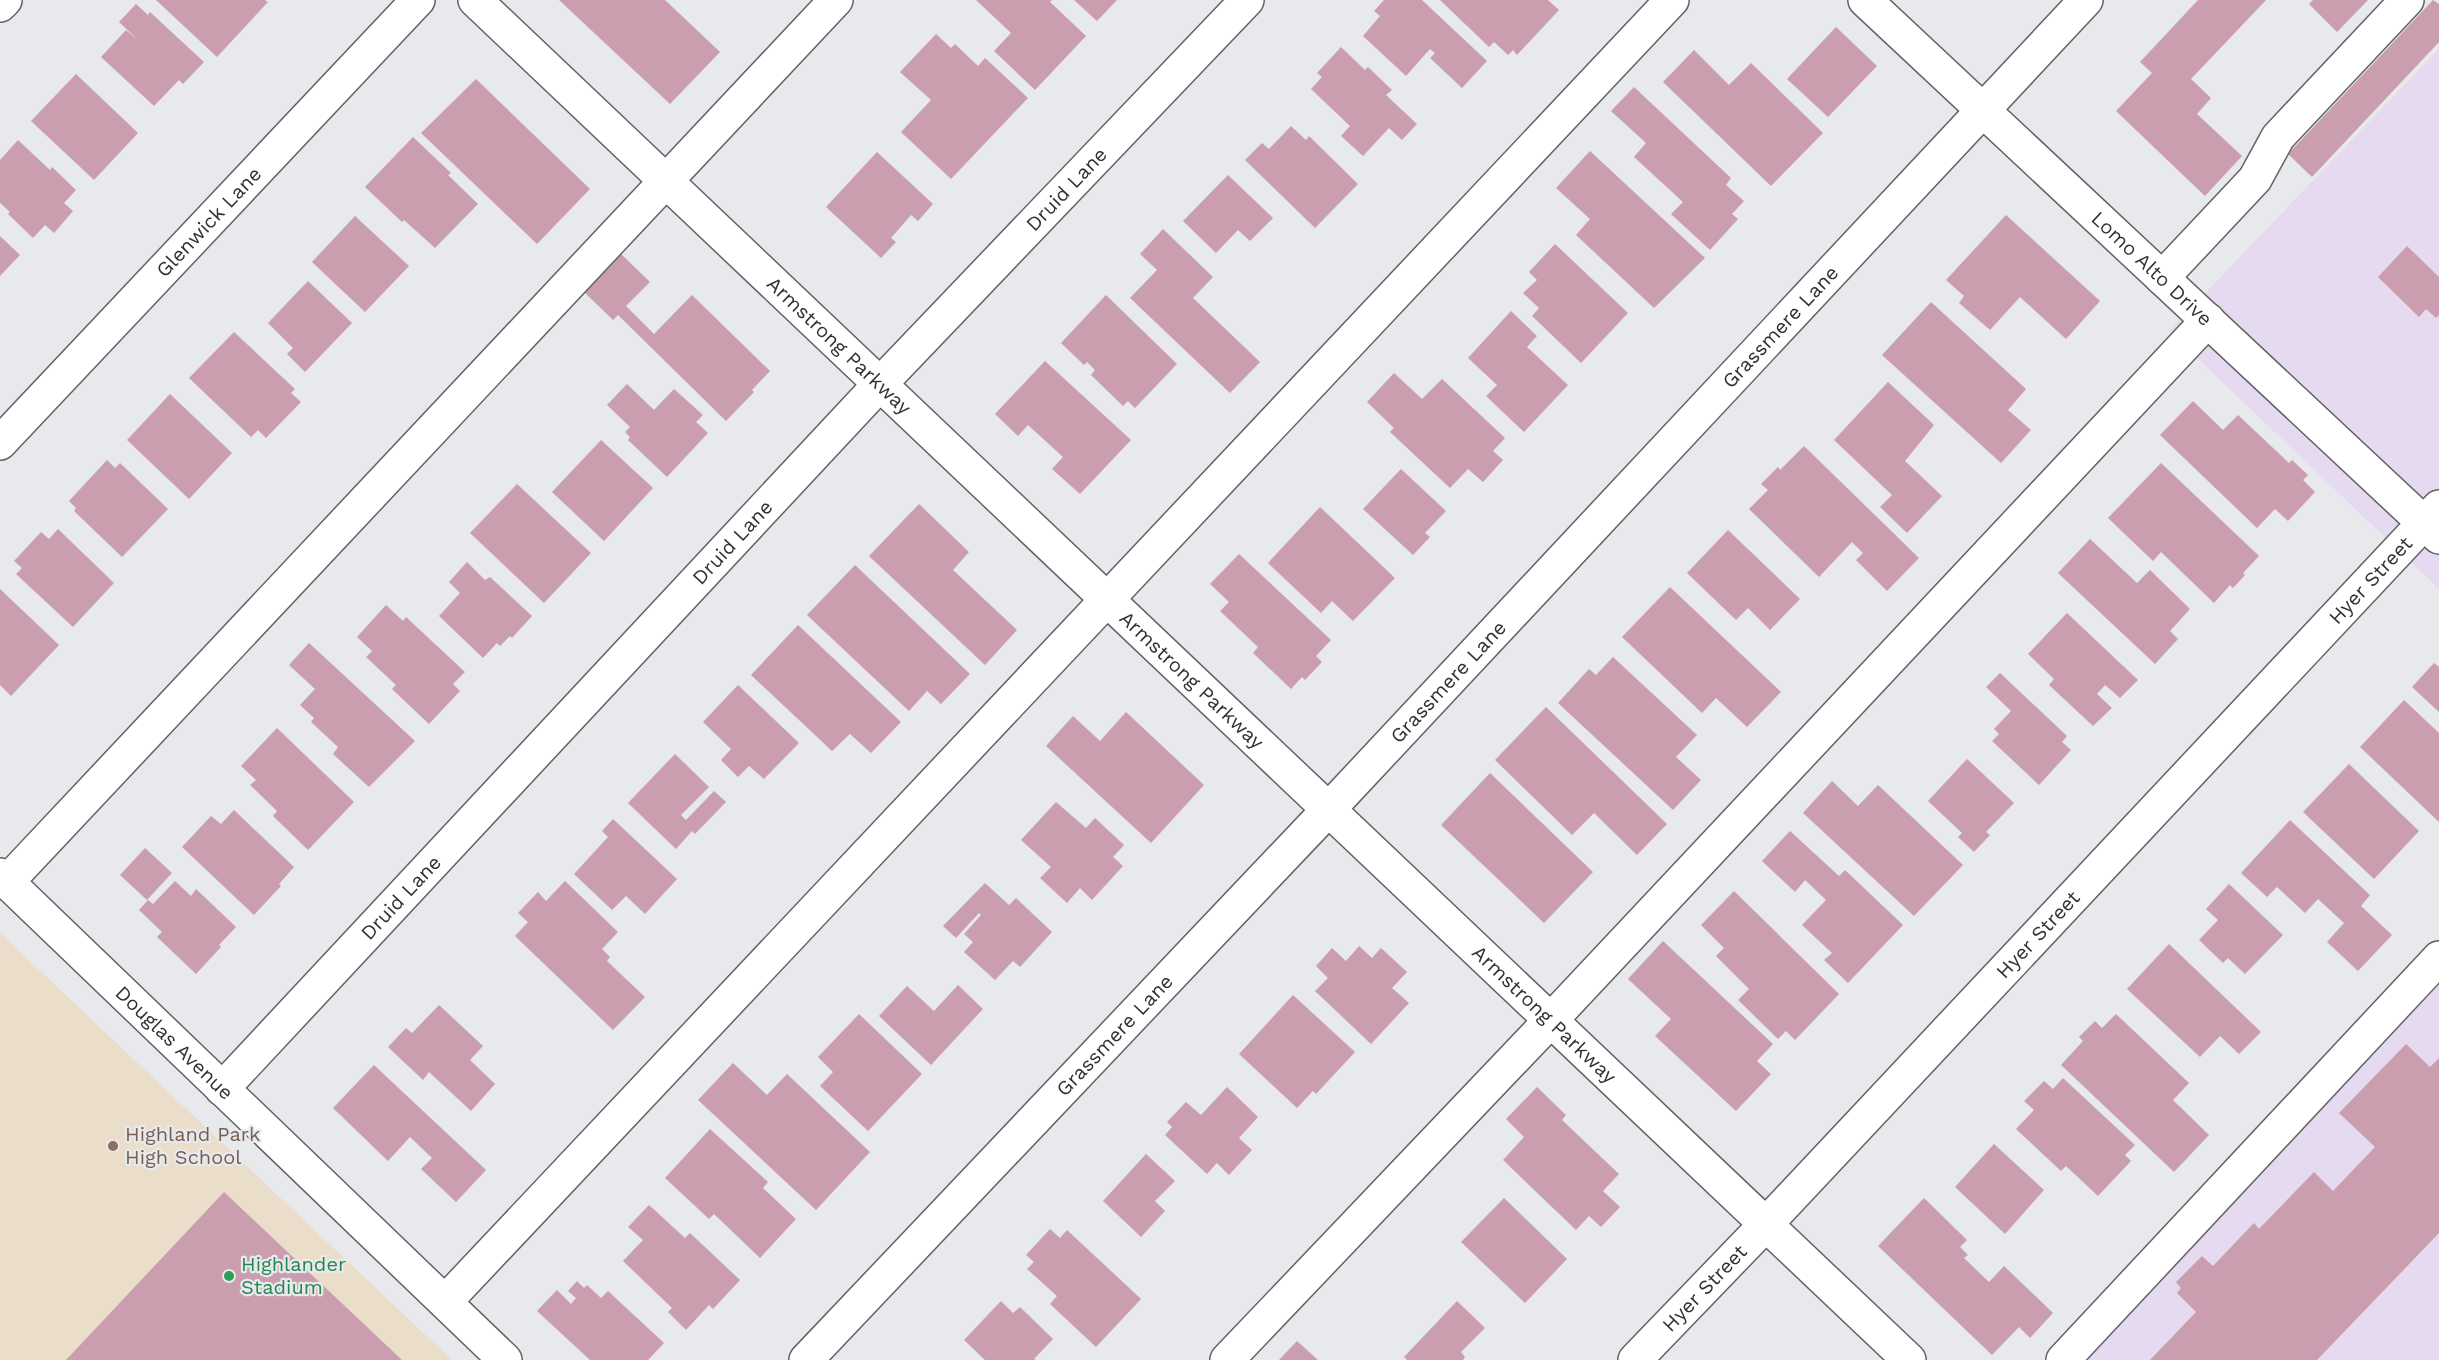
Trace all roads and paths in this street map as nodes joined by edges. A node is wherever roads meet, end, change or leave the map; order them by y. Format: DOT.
graph roads {
  1 [pos="4,0"];
  2 [pos="418,0"];
  3 [pos="475,0"];
  4 [pos="836,0"];
  5 [pos="1247,0"];
  6 [pos="1672,0"];
  7 [pos="1865,0"];
  8 [pos="2086,0"];
  9 [pos="2407,0"];
  10 [pos="0,5"];
  11 [pos="1983,111"];
  12 [pos="667,180"];
  13 [pos="2162,278"];
  14 [pos="2208,320"];
  15 [pos="880,384"];
  16 [pos="0,443"];
  17 [pos="2434,522"];
  18 [pos="1107,600"];
  19 [pos="1328,810"];
  20 [pos="4,879"];
  21 [pos="2439,958"];
  22 [pos="1550,1021"];
  23 [pos="222,1089"];
  24 [pos="1767,1223"];
  25 [pos="445,1302"];
  26 [pos="505,1360"];
  27 [pos="806,1360"];
  28 [pos="1227,1360"];
  29 [pos="1635,1360"];
  30 [pos="1909,1360"];
  31 [pos="2063,1360"];
  1 -- 10 [label="street"];
  2 -- 16 [label="street, Glenwick Lane"];
  3 -- 12 [label="street, Armstrong Parkway"];
  4 -- 12 [label="street"];
  5 -- 15 [label="street, Druid Lane"];
  6 -- 18 [label="street"];
  7 -- 11 [label="street, Lomo Alto Drive"];
  8 -- 11 [label="street, Grassmere Lane"];
  9 -- 13 [label="street"];
  11 -- 13 [label="street, Lomo Alto Drive"];
  11 -- 19 [label="street, Grassmere Lane"];
  12 -- 15 [label="street, Armstrong Parkway"];
  12 -- 20 [label="street"];
  13 -- 14 [label="street, Lomo Alto Drive"];
  14 -- 17 [label="street, Lomo Alto Drive"];
  14 -- 22 [label="street"];
  15 -- 18 [label="street, Armstrong Parkway"];
  15 -- 23 [label="street, Druid Lane"];
  17 -- 24 [label="street, Hyer Street"];
  18 -- 19 [label="street, Armstrong Parkway"];
  18 -- 25 [label="street"];
  19 -- 22 [label="street, Armstrong Parkway"];
  19 -- 27 [label="street, Grassmere Lane"];
  20 -- 23 [label="street, Douglas Avenue"];
  21 -- 31 [label="street"];
  22 -- 24 [label="street, Armstrong Parkway"];
  22 -- 28 [label="street"];
  23 -- 25 [label="street, Douglas Avenue"];
  24 -- 29 [label="street, Hyer Street"];
  24 -- 30 [label="street, Armstrong Parkway"];
  25 -- 26 [label="street, Douglas Avenue"];
}
